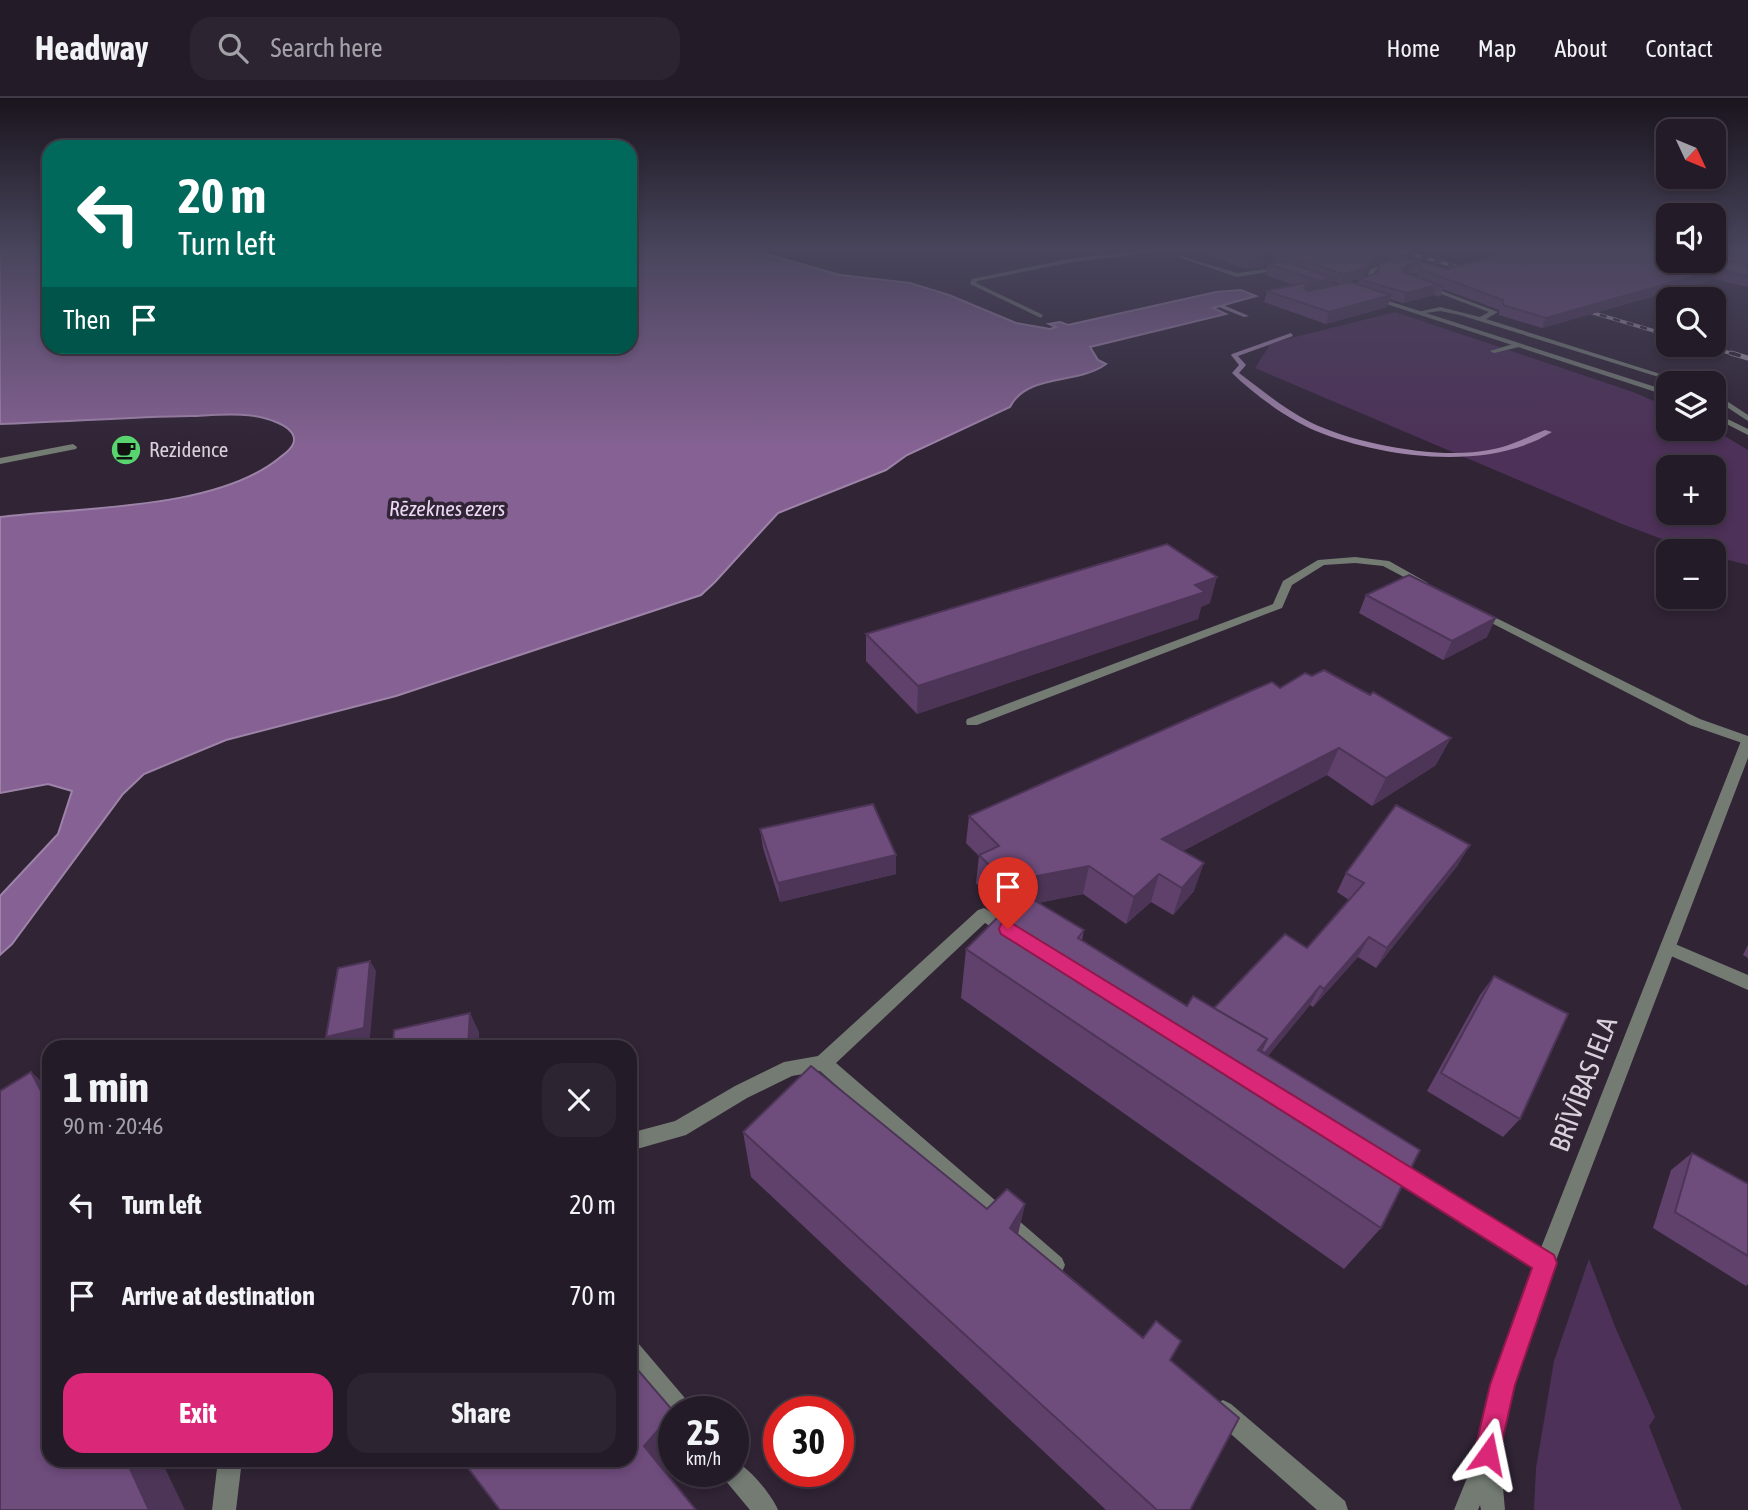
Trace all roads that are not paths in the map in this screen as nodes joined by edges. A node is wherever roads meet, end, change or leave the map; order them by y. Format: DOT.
graph roads {
  1 [pos="1426,315"];
  2 [pos="1466,315"];
  3 [pos="1488,315"];
  4 [pos="1480,318"];
  5 [pos="1516,345"];
  6 [pos="1494,351"];
  7 [pos="1656,374"];
  8 [pos="1656,390"];
  9 [pos="1726,403"];
  10 [pos="1748,419"];
  11 [pos="1726,421"];
  12 [pos="1748,432"];
  13 [pos="73,447"];
  14 [pos="0,461"];
  15 [pos="1434,589"];
  16 [pos="1470,608"];
  17 [pos="972,722"];
  18 [pos="1746,749"];
  19 [pos="1031,943"];
  20 [pos="1668,947"];
  21 [pos="1748,983"];
  22 [pos="823,1063"];
  23 [pos="637,1140"];
  24 [pos="1375,1157"];
  25 [pos="1545,1263"];
  26 [pos="1065,1274"];
  27 [pos="637,1359"];
  28 [pos="668,1396"];
  29 [pos="1213,1403"];
  30 [pos="1488,1454"];
  31 [pos="229,1467"];
  32 [pos="746,1487"];
  33 [pos="224,1510"];
  34 [pos="766,1510"];
  35 [pos="1336,1510"];
  36 [pos="1466,1510"];
  37 [pos="1493,1510"];
  1 -- 5 [label="street"];
  2 -- 4 [label="street"];
  3 -- 4 [label="street"];
  4 -- 7 [label="street"];
  5 -- 6 [label="street"];
  5 -- 8 [label="street"];
  9 -- 10 [label="street"];
  11 -- 12 [label="street"];
  13 -- 14 [label="street"];
  15 -- 17 [label="street"];
  16 -- 18 [label="street"];
  18 -- 20 [label="street, BRĪVĪBAS IELA"];
  19 -- 22 [label="street"];
  20 -- 21 [label="street"];
  20 -- 25 [label="street, BRĪVĪBAS IELA"];
  22 -- 23 [label="street"];
  22 -- 26 [label="street"];
  24 -- 25 [label="street"];
  25 -- 30 [label="street, BRĪVĪBAS IELA"];
  27 -- 28 [label="street"];
  29 -- 35 [label="street"];
  30 -- 36 [label="street"];
  30 -- 37 [label="street"];
  31 -- 33 [label="street"];
  32 -- 34 [label="street"];
}
